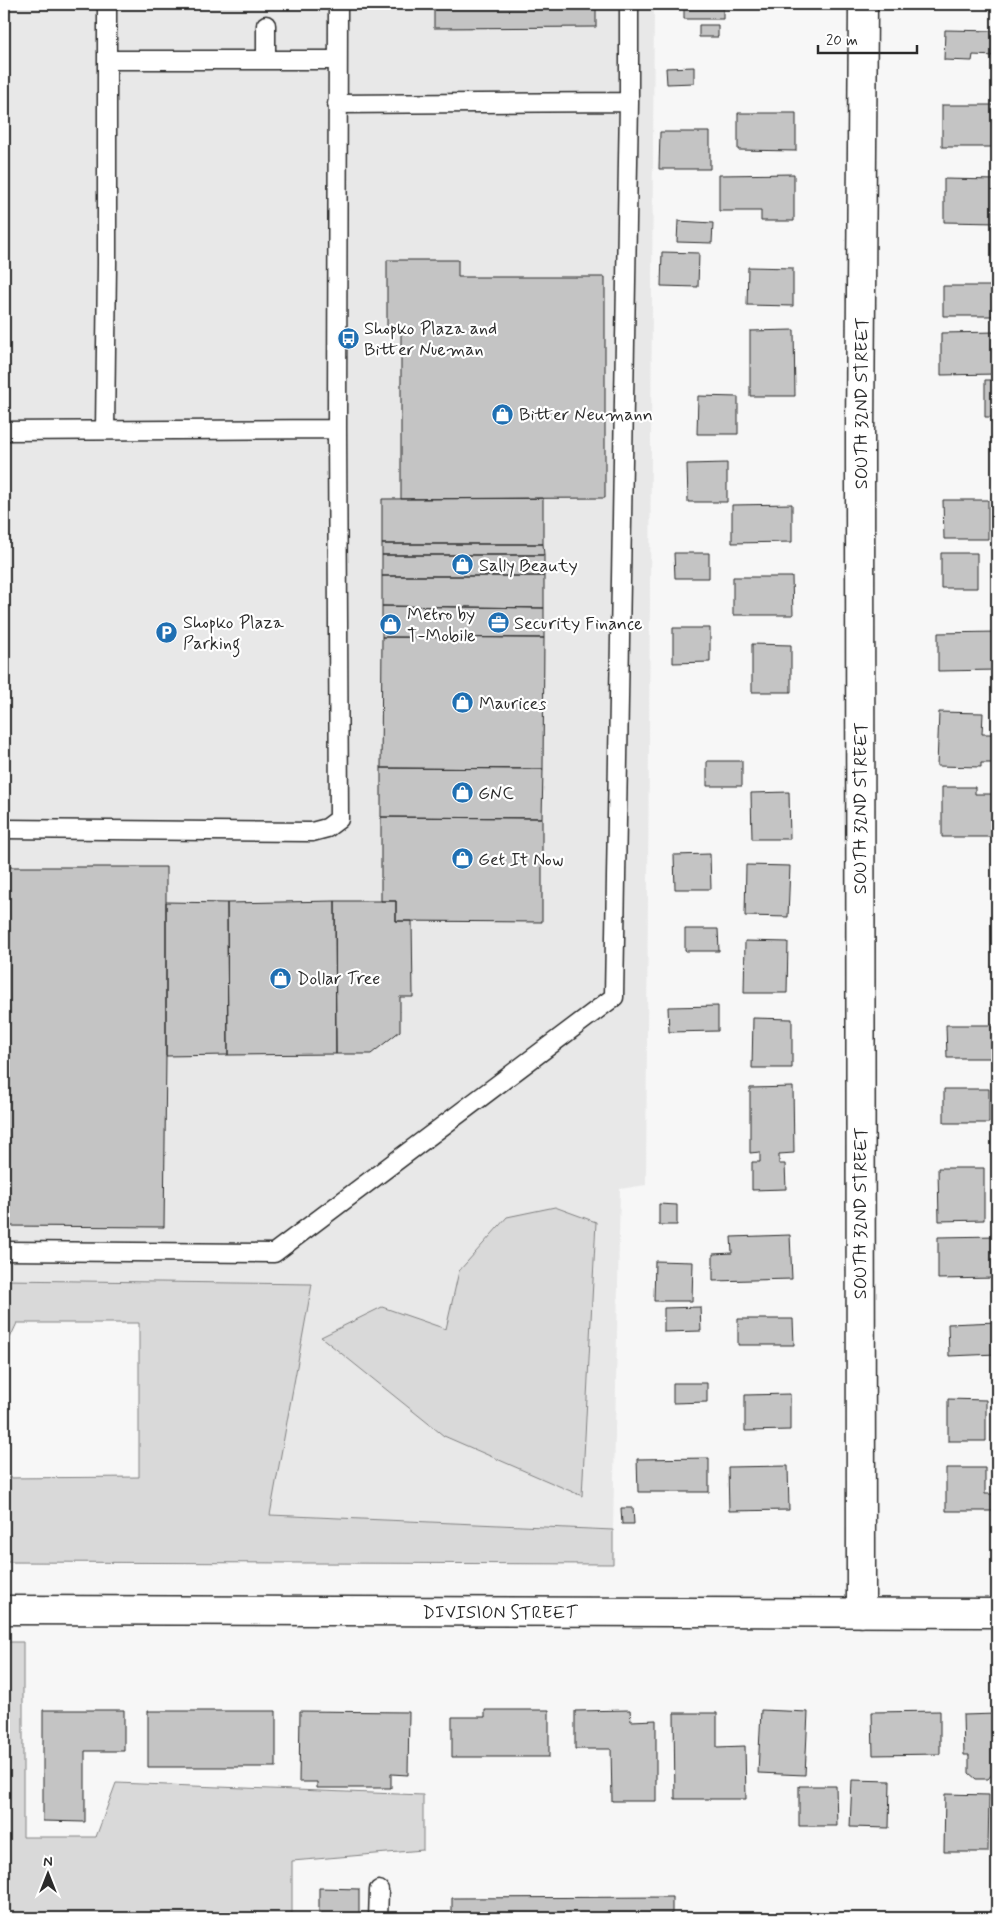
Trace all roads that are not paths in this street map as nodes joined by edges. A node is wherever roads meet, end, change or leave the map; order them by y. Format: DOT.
graph roads {
  1 [pos="108,4"];
  2 [pos="338,4"];
  3 [pos="629,4"];
  4 [pos="863,4"];
  5 [pos="266,25"];
  6 [pos="107,60"];
  7 [pos="266,60"];
  8 [pos="337,60"];
  9 [pos="629,102"];
  10 [pos="337,104"];
  11 [pos="336,429"];
  12 [pos="105,430"];
  13 [pos="4,431"];
  14 [pos="4,829"];
  15 [pos="4,1251"];
  16 [pos="4,1610"];
  17 [pos="862,1613"];
  18 [pos="997,1613"];
  19 [pos="379,1890"];
  20 [pos="378,1918"];
  1 -- 6 [label="lane"];
  2 -- 8 [label="lane"];
  3 -- 9 [label="lane"];
  4 -- 17 [label="street, SOUTH 32ND STREET"];
  5 -- 7 [label="lane"];
  6 -- 7 [label="lane"];
  6 -- 12 [label="lane"];
  7 -- 8 [label="lane"];
  8 -- 10 [label="lane"];
  9 -- 10 [label="lane"];
  9 -- 15 [label="lane"];
  10 -- 11 [label="lane"];
  11 -- 12 [label="lane"];
  11 -- 14 [label="lane"];
  12 -- 13 [label="lane"];
  16 -- 17 [label="street, DIVISION STREET"];
  17 -- 18 [label="street, DIVISION STREET"];
  19 -- 20 [label="lane"];
}
